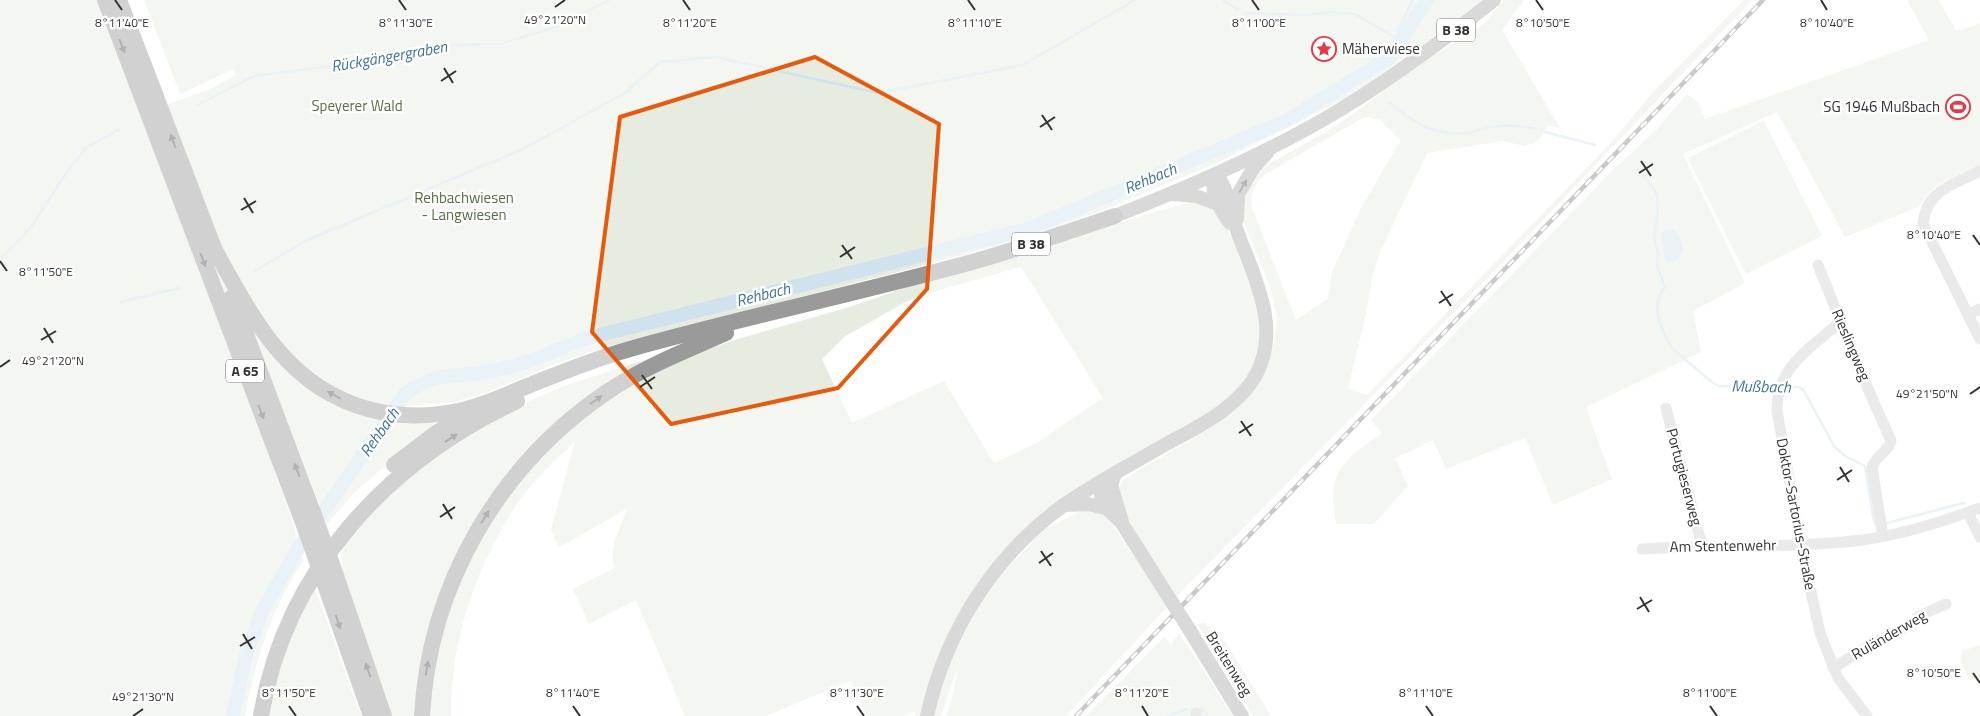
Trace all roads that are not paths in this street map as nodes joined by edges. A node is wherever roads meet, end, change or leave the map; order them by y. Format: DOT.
graph roads {
  1 [pos="105,0"];
  2 [pos="119,0"];
  3 [pos="1494,0"];
  4 [pos="1272,148"];
  5 [pos="1980,171"];
  6 [pos="1214,176"];
  7 [pos="184,188"];
  8 [pos="1172,194"];
  9 [pos="1218,204"];
  10 [pos="193,212"];
  11 [pos="1115,216"];
  12 [pos="1237,232"];
  13 [pos="212,245"];
  14 [pos="1818,265"];
  15 [pos="898,281"];
  16 [pos="1980,309"];
  17 [pos="1968,315"];
  18 [pos="1839,323"];
  19 [pos="726,333"];
  20 [pos="1980,339"];
  21 [pos="495,400"];
  22 [pos="1666,408"];
  23 [pos="1109,480"];
  24 [pos="1064,505"];
  25 [pos="1106,508"];
  26 [pos="1980,508"];
  27 [pos="1968,512"];
  28 [pos="309,522"];
  29 [pos="1123,525"];
  30 [pos="1882,528"];
  31 [pos="1980,538"];
  32 [pos="1802,544"];
  33 [pos="1702,546"];
  34 [pos="1642,549"];
  35 [pos="327,570"];
  36 [pos="1946,604"];
  37 [pos="1832,668"];
  38 [pos="252,716"];
  39 [pos="262,716"];
  40 [pos="371,716"];
  41 [pos="384,716"];
  42 [pos="422,716"];
  43 [pos="927,716"];
  44 [pos="1242,716"];
  45 [pos="1867,716"];
  1 -- 7 [label="highway, A 65, one-way"];
  7 -- 2 [label="highway, A 65, one-way"];
  3 -- 4 [label="main road, B 38"];
  4 -- 6 [label="main road, B 38"];
  12 -- 4 [label="main road, B 38, one-way"];
  5 -- 17 [label="street"];
  6 -- 8 [label="main road, B 38"];
  6 -- 9 [label="main road, B 38"];
  6 -- 12 [label="main road, B 38"];
  7 -- 10 [label="highway, A 65"];
  8 -- 9 [label="main road, B 38"];
  8 -- 11 [label="main road, B 38"];
  9 -- 12 [label="main road, B 38"];
  10 -- 13 [label="highway, A 65"];
  10 -- 28 [label="highway, A 65, one-way"];
  11 -- 15 [label="highway, B 38"];
  12 -- 23 [label="main road, B 38"];
  21 -- 13 [label="highway, one-way"];
  28 -- 13 [label="highway, A 65, one-way"];
  14 -- 18 [label="street, Rieslingweg"];
  15 -- 19 [label="highway, B 38"];
  15 -- 21 [label="highway"];
  16 -- 17 [label="street"];
  17 -- 20 [label="street"];
  18 -- 30 [label="street, Rieslingweg"];
  18 -- 32 [label="street, Doktor-Sartorius-Straße"];
  39 -- 19 [label="highway, one-way"];
  42 -- 19 [label="highway, one-way"];
  21 -- 38 [label="highway"];
  22 -- 33 [label="street, Portugieserweg"];
  23 -- 24 [label="main road"];
  23 -- 25 [label="main road"];
  23 -- 29 [label="main road"];
  24 -- 25 [label="main road"];
  24 -- 43 [label="main road"];
  25 -- 29 [label="main road"];
  26 -- 27 [label="street, Am Stentenwehr"];
  27 -- 30 [label="street, Am Stentenwehr"];
  27 -- 31 [label="street"];
  28 -- 35 [label="highway, A 65, bridge"];
  29 -- 44 [label="main road, Breitenweg, bridge"];
  30 -- 32 [label="street, Am Stentenwehr"];
  32 -- 33 [label="street, Am Stentenwehr"];
  32 -- 37 [label="street, Doktor-Sartorius-Straße"];
  33 -- 34 [label="street, Am Stentenwehr"];
  35 -- 40 [label="highway, A 65, one-way"];
  41 -- 35 [label="highway, A 65, one-way"];
  36 -- 37 [label="street, Ruländerweg"];
  37 -- 45 [label="street, Doktor-Sartorius-Straße"];
}
